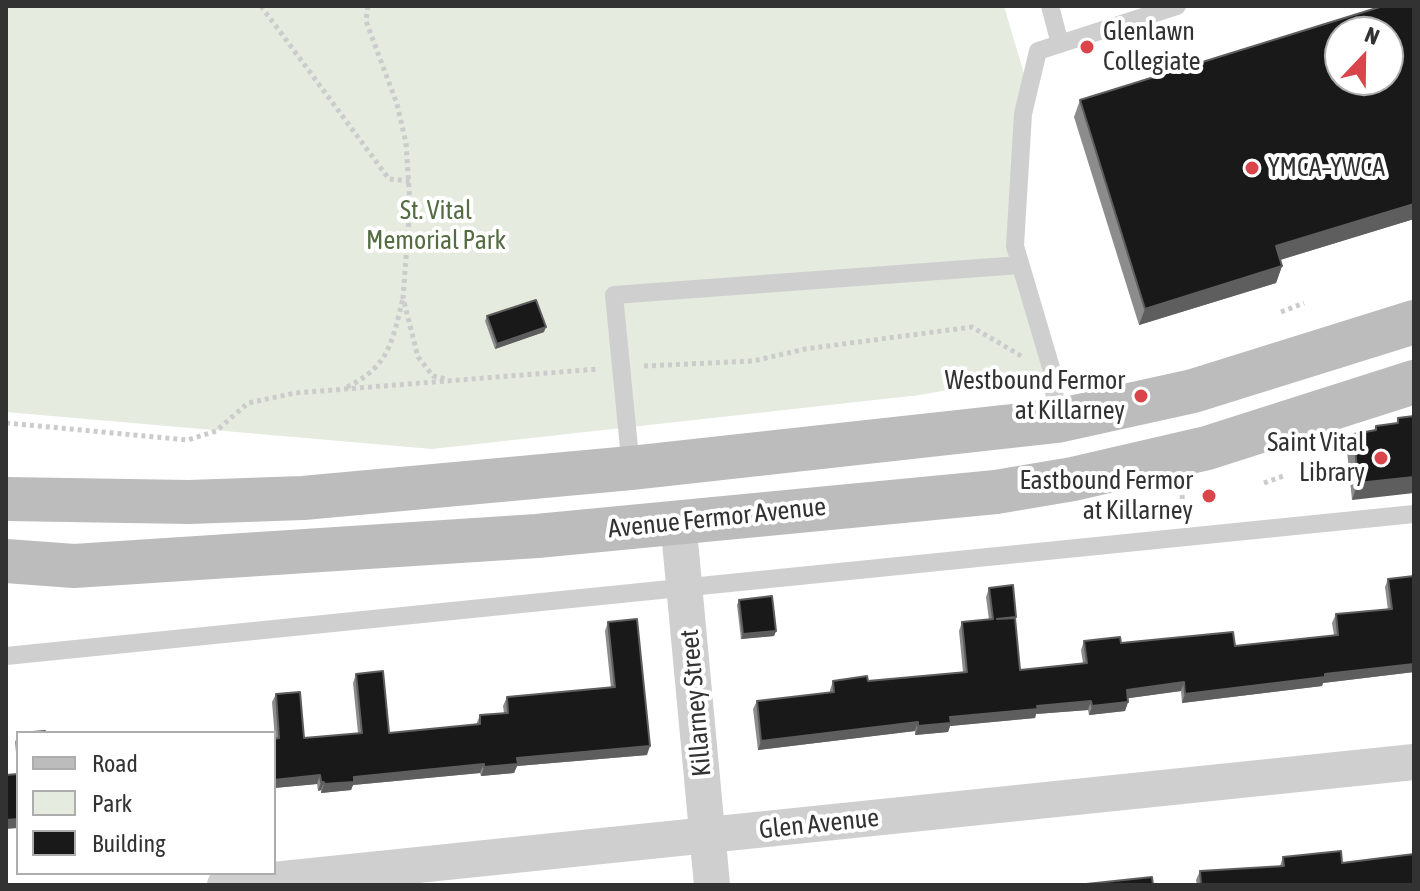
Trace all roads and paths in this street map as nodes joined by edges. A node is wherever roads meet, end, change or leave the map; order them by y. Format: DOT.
graph roads {
  1 [pos="261,6"];
  2 [pos="368,6"];
  3 [pos="1050,6"];
  4 [pos="1177,6"];
  5 [pos="1060,44"];
  6 [pos="410,181"];
  7 [pos="1020,265"];
  8 [pos="403,298"];
  9 [pos="1304,303"];
  10 [pos="1281,312"];
  11 [pos="1414,322"];
  12 [pos="621,367"];
  13 [pos="1052,371"];
  14 [pos="453,380"];
  15 [pos="1414,382"];
  16 [pos="342,390"];
  17 [pos="1057,421"];
  18 [pos="6,423"];
  19 [pos="631,468"];
  20 [pos="1286,475"];
  21 [pos="1264,483"];
  22 [pos="6,499"];
  23 [pos="1414,514"];
  24 [pos="678,520"];
  25 [pos="6,561"];
  26 [pos="686,588"];
  27 [pos="6,656"];
  28 [pos="1414,762"];
  29 [pos="707,836"];
  30 [pos="225,885"];
  31 [pos="712,885"];
  1 -- 6 [label="path"];
  2 -- 6 [label="path"];
  3 -- 5 [label="lane"];
  4 -- 5 [label="lane"];
  5 -- 7 [label="lane"];
  6 -- 8 [label="path"];
  7 -- 12 [label="lane"];
  7 -- 13 [label="lane"];
  8 -- 14 [label="path"];
  8 -- 16 [label="path"];
  9 -- 10 [label="path"];
  11 -- 17 [label="main road"];
  12 -- 13 [label="path"];
  12 -- 14 [label="path"];
  12 -- 19 [label="lane"];
  13 -- 17 [label="lane"];
  14 -- 16 [label="path"];
  15 -- 24 [label="main road, Avenue Fermor Avenue"];
  16 -- 18 [label="path"];
  17 -- 19 [label="main road"];
  19 -- 22 [label="main road"];
  20 -- 21 [label="path"];
  23 -- 26 [label="lane"];
  24 -- 25 [label="main road, Avenue Fermor Avenue"];
  24 -- 26 [label="street, Killarney Street"];
  26 -- 27 [label="lane"];
  26 -- 29 [label="street, Killarney Street"];
  28 -- 29 [label="street, Glen Avenue"];
  29 -- 30 [label="street, Glen Avenue"];
  29 -- 31 [label="street, Killarney Street"];
}
